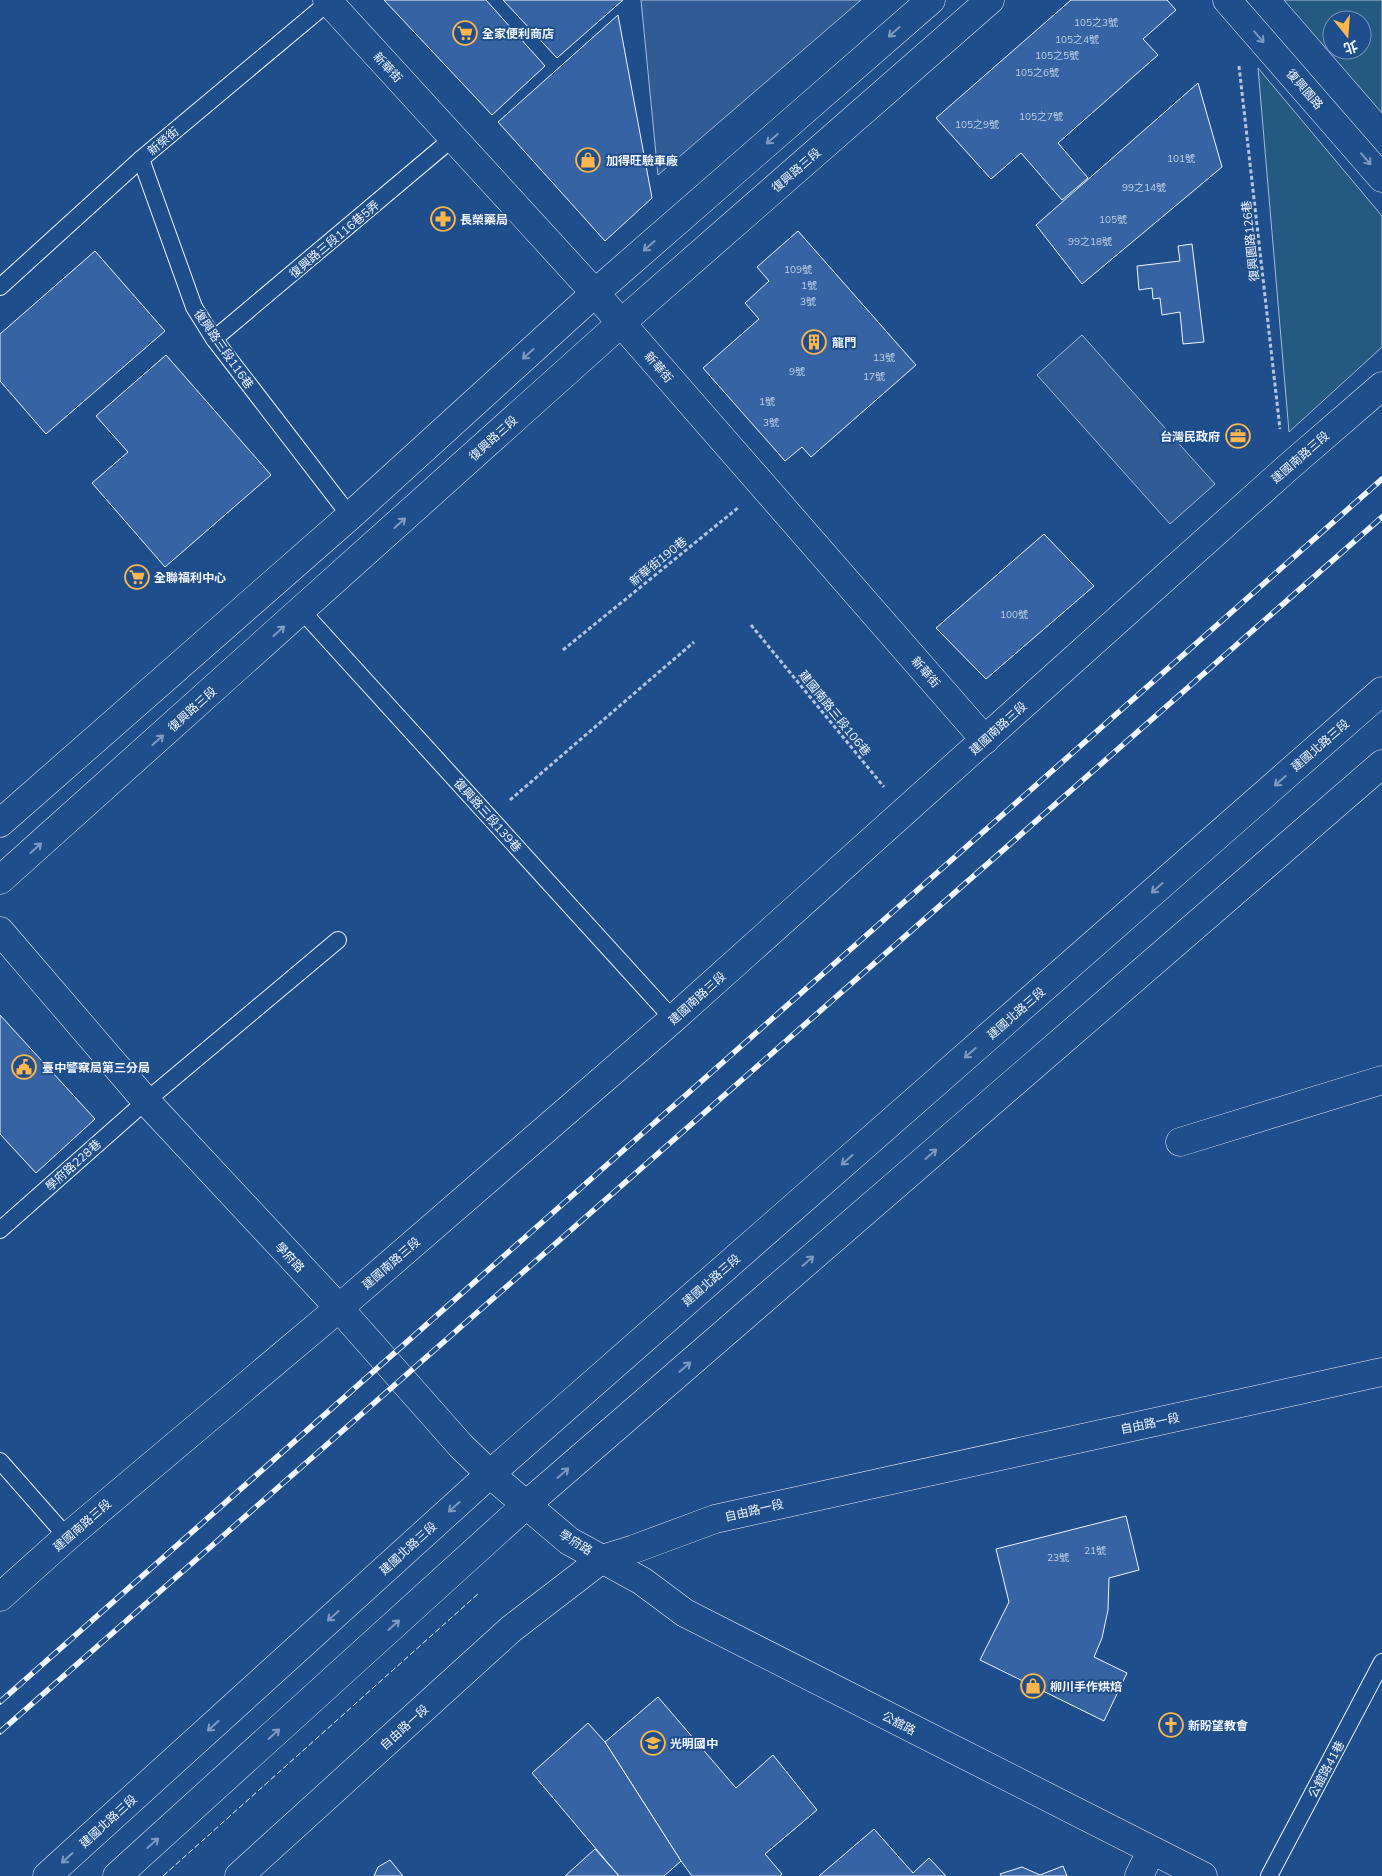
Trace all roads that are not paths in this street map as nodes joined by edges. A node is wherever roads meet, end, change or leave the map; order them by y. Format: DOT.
graph roads {
  1 [pos="931,0"];
  2 [pos="990,0"];
  3 [pos="1227,0"];
  4 [pos="328,1"];
  5 [pos="453,138"];
  6 [pos="141,159"];
  7 [pos="1382,178"];
  8 [pos="0,287"];
  9 [pos="595,293"];
  10 [pos="621,323"];
  11 [pos="214,340"];
  12 [pos="1382,386"];
  13 [pos="350,516"];
  14 [pos="302,611"];
  15 [pos="1382,691"];
  16 [pos="985,740"];
  17 [pos="1382,764"];
  18 [pos="0,823"];
  19 [pos="0,880"];
  20 [pos="0,931"];
  21 [pos="338,940"];
  22 [pos="673,1019"];
  23 [pos="1382,1080"];
  24 [pos="146,1100"];
  25 [pos="1180,1142"];
  26 [pos="0,1230"];
  27 [pos="338,1308"];
  28 [pos="1382,1372"];
  29 [pos="0,1461"];
  30 [pos="490,1474"];
  31 [pos="526,1505"];
  32 [pos="67,1537"];
  33 [pos="602,1559"];
  34 [pos="0,1597"];
  35 [pos="1382,1662"];
  36 [pos="1151,1851"];
  37 [pos="47,1876"];
  38 [pos="117,1876"];
  39 [pos="239,1876"];
  40 [pos="1139,1876"];
  41 [pos="1203,1876"];
  42 [pos="1269,1876"];
  1 -- 9 [label="street, one-way"];
  2 -- 10 [label="street, 復興路三段"];
  3 -- 7 [label="street, 復興園路, one-way"];
  4 -- 5 [label="street, 新華街"];
  4 -- 6 [label="lane, 新榮街"];
  5 -- 9 [label="street, 新華街"];
  5 -- 11 [label="lane, 復興路三段116巷5弄"];
  6 -- 8 [label="lane, 新榮街"];
  6 -- 11 [label="lane, 復興路三段116巷"];
  9 -- 10 [label="street, 新華街"];
  9 -- 13 [label="street, one-way"];
  14 -- 10 [label="street, 復興路三段, one-way"];
  10 -- 16 [label="street, 新華街"];
  11 -- 13 [label="lane, 復興路三段116巷"];
  12 -- 16 [label="street, 建國南路三段"];
  13 -- 18 [label="street"];
  19 -- 14 [label="street, 復興路三段, one-way"];
  14 -- 22 [label="lane, 復興路三段139巷"];
  15 -- 30 [label="street, 建國北路三段, one-way"];
  16 -- 22 [label="street, 建國南路三段"];
  31 -- 17 [label="street, one-way"];
  20 -- 24 [label="street, 學府路"];
  21 -- 24 [label="lane, 學府路228巷"];
  22 -- 27 [label="street, 建國南路三段"];
  23 -- 25 [label="street"];
  24 -- 26 [label="lane, 學府路228巷"];
  24 -- 27 [label="street, 學府路"];
  27 -- 30 [label="street, 學府路"];
  27 -- 32 [label="street, 建國南路三段"];
  28 -- 33 [label="street, 自由路一段"];
  29 -- 32 [label="lane"];
  30 -- 31 [label="street, 學府路"];
  30 -- 37 [label="street, 建國北路三段, one-way"];
  31 -- 33 [label="street, 學府路"];
  38 -- 31 [label="street, one-way"];
  32 -- 34 [label="street, 建國南路三段"];
  33 -- 36 [label="street, 公舘路"];
  33 -- 39 [label="street, 自由路一段"];
  35 -- 42 [label="lane, 公舘路41巷"];
  36 -- 40 [label="street"];
  36 -- 41 [label="street, 公舘路"];
}
